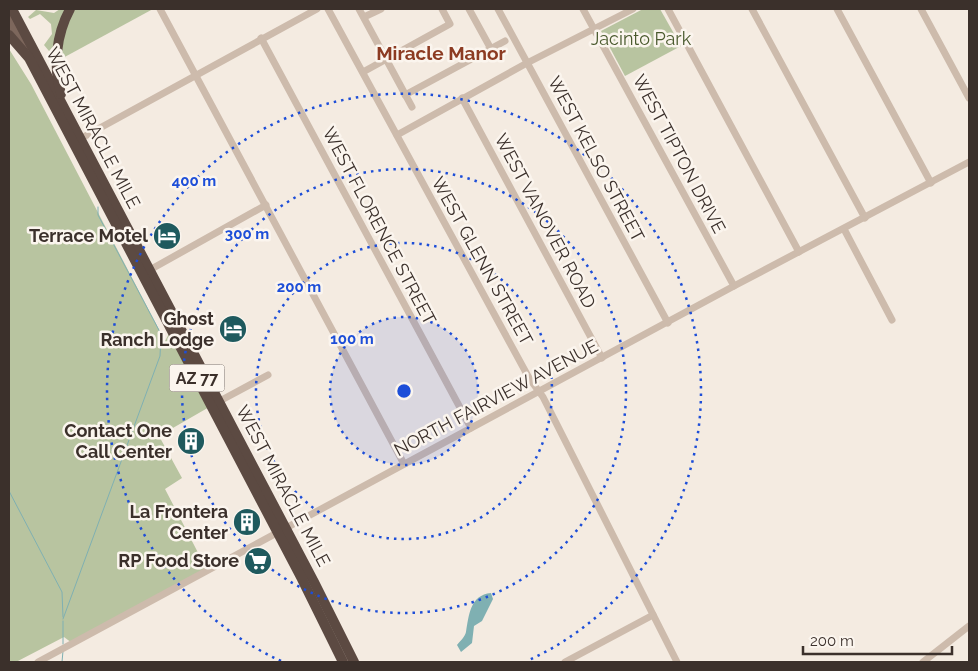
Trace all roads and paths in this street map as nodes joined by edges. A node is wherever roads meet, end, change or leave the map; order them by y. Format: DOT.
graph roads {
  1 [pos="70,9"];
  2 [pos="160,9"];
  3 [pos="317,9"];
  4 [pos="328,9"];
  5 [pos="359,9"];
  6 [pos="381,9"];
  7 [pos="442,9"];
  8 [pos="469,9"];
  9 [pos="498,9"];
  10 [pos="583,9"];
  11 [pos="633,9"];
  12 [pos="668,9"];
  13 [pos="752,9"];
  14 [pos="837,9"];
  15 [pos="921,9"];
  16 [pos="11,12"];
  17 [pos="364,18"];
  18 [pos="594,29"];
  19 [pos="9,36"];
  20 [pos="261,38"];
  21 [pos="505,41"];
  22 [pos="491,49"];
  23 [pos="29,58"];
  24 [pos="386,59"];
  25 [pos="527,63"];
  26 [pos="363,72"];
  27 [pos="195,74"];
  28 [pos="405,95"];
  29 [pos="462,98"];
  30 [pos="969,98"];
  31 [pos="412,107"];
  32 [pos="68,114"];
  33 [pos="397,135"];
  34 [pos="76,140"];
  35 [pos="969,162"];
  36 [pos="931,183"];
  37 [pos="266,205"];
  38 [pos="865,218"];
  39 [pos="844,229"];
  40 [pos="799,252"];
  41 [pos="146,272"];
  42 [pos="734,286"];
  43 [pos="892,320"];
  44 [pos="668,322"];
  45 [pos="602,358"];
  46 [pos="268,374"];
  47 [pos="538,392"];
  48 [pos="215,404"];
  49 [pos="471,428"];
  50 [pos="404,464"];
  51 [pos="282,531"];
  52 [pos="653,615"];
  53 [pos="969,626"];
  54 [pos="38,662"];
  55 [pos="344,662"];
  56 [pos="354,662"];
  57 [pos="565,662"];
  58 [pos="677,662"];
  59 [pos="924,662"];
  1 -- 32 [label="highway"];
  2 -- 27 [label="street"];
  3 -- 20 [label="street"];
  4 -- 26 [label="street, WEST GLENN STREET"];
  5 -- 17 [label="street"];
  6 -- 17 [label="street"];
  7 -- 24 [label="street"];
  8 -- 22 [label="street"];
  9 -- 25 [label="street, WEST KELSO STREET"];
  10 -- 18 [label="street, WEST TIPTON DRIVE"];
  11 -- 18 [label="street"];
  12 -- 40 [label="street"];
  13 -- 38 [label="street"];
  14 -- 36 [label="street"];
  15 -- 30 [label="street"];
  16 -- 23 [label="main road, WEST MIRACLE MILE / AZ 77"];
  16 -- 32 [label="highway, WEST MIRACLE MILE / AZ 77"];
  17 -- 24 [label="street"];
  18 -- 25 [label="street"];
  18 -- 42 [label="street, WEST TIPTON DRIVE"];
  19 -- 23 [label="highway, AZ 77"];
  20 -- 27 [label="street"];
  20 -- 49 [label="street, WEST FLORENCE STREET"];
  21 -- 22 [label="street"];
  22 -- 28 [label="street"];
  23 -- 34 [label="highway, WEST MIRACLE MILE / AZ 77"];
  24 -- 26 [label="street"];
  24 -- 28 [label="street"];
  25 -- 29 [label="street"];
  25 -- 44 [label="street, WEST KELSO STREET"];
  26 -- 33 [label="street, WEST GLENN STREET"];
  27 -- 34 [label="street"];
  27 -- 37 [label="street"];
  28 -- 31 [label="street"];
  29 -- 33 [label="street"];
  29 -- 45 [label="street, WEST VANOVER ROAD"];
  32 -- 34 [label="highway, WEST MIRACLE MILE / AZ 77"];
  33 -- 47 [label="street, WEST GLENN STREET"];
  34 -- 41 [label="highway, WEST MIRACLE MILE / AZ 77"];
  35 -- 36 [label="street, NORTH FAIRVIEW AVENUE"];
  36 -- 38 [label="street, NORTH FAIRVIEW AVENUE"];
  37 -- 41 [label="street"];
  37 -- 50 [label="street"];
  38 -- 39 [label="street, NORTH FAIRVIEW AVENUE"];
  39 -- 40 [label="street, NORTH FAIRVIEW AVENUE"];
  39 -- 43 [label="street"];
  40 -- 42 [label="street, NORTH FAIRVIEW AVENUE"];
  41 -- 48 [label="highway, WEST MIRACLE MILE / AZ 77"];
  42 -- 44 [label="street, NORTH FAIRVIEW AVENUE"];
  44 -- 45 [label="street, NORTH FAIRVIEW AVENUE"];
  45 -- 47 [label="street, NORTH FAIRVIEW AVENUE"];
  46 -- 48 [label="street"];
  47 -- 49 [label="street, NORTH FAIRVIEW AVENUE"];
  47 -- 52 [label="street, WEST GLENN STREET"];
  48 -- 51 [label="highway, WEST MIRACLE MILE / AZ 77"];
  49 -- 50 [label="street, NORTH FAIRVIEW AVENUE"];
  50 -- 51 [label="street, NORTH FAIRVIEW AVENUE"];
  51 -- 54 [label="street, NORTH FAIRVIEW AVENUE"];
  51 -- 55 [label="highway, WEST MIRACLE MILE / AZ 77"];
  51 -- 56 [label="highway, WEST MIRACLE MILE / AZ 77"];
  52 -- 57 [label="street"];
  52 -- 58 [label="street, WEST GLENN STREET"];
  53 -- 59 [label="street"];
}
